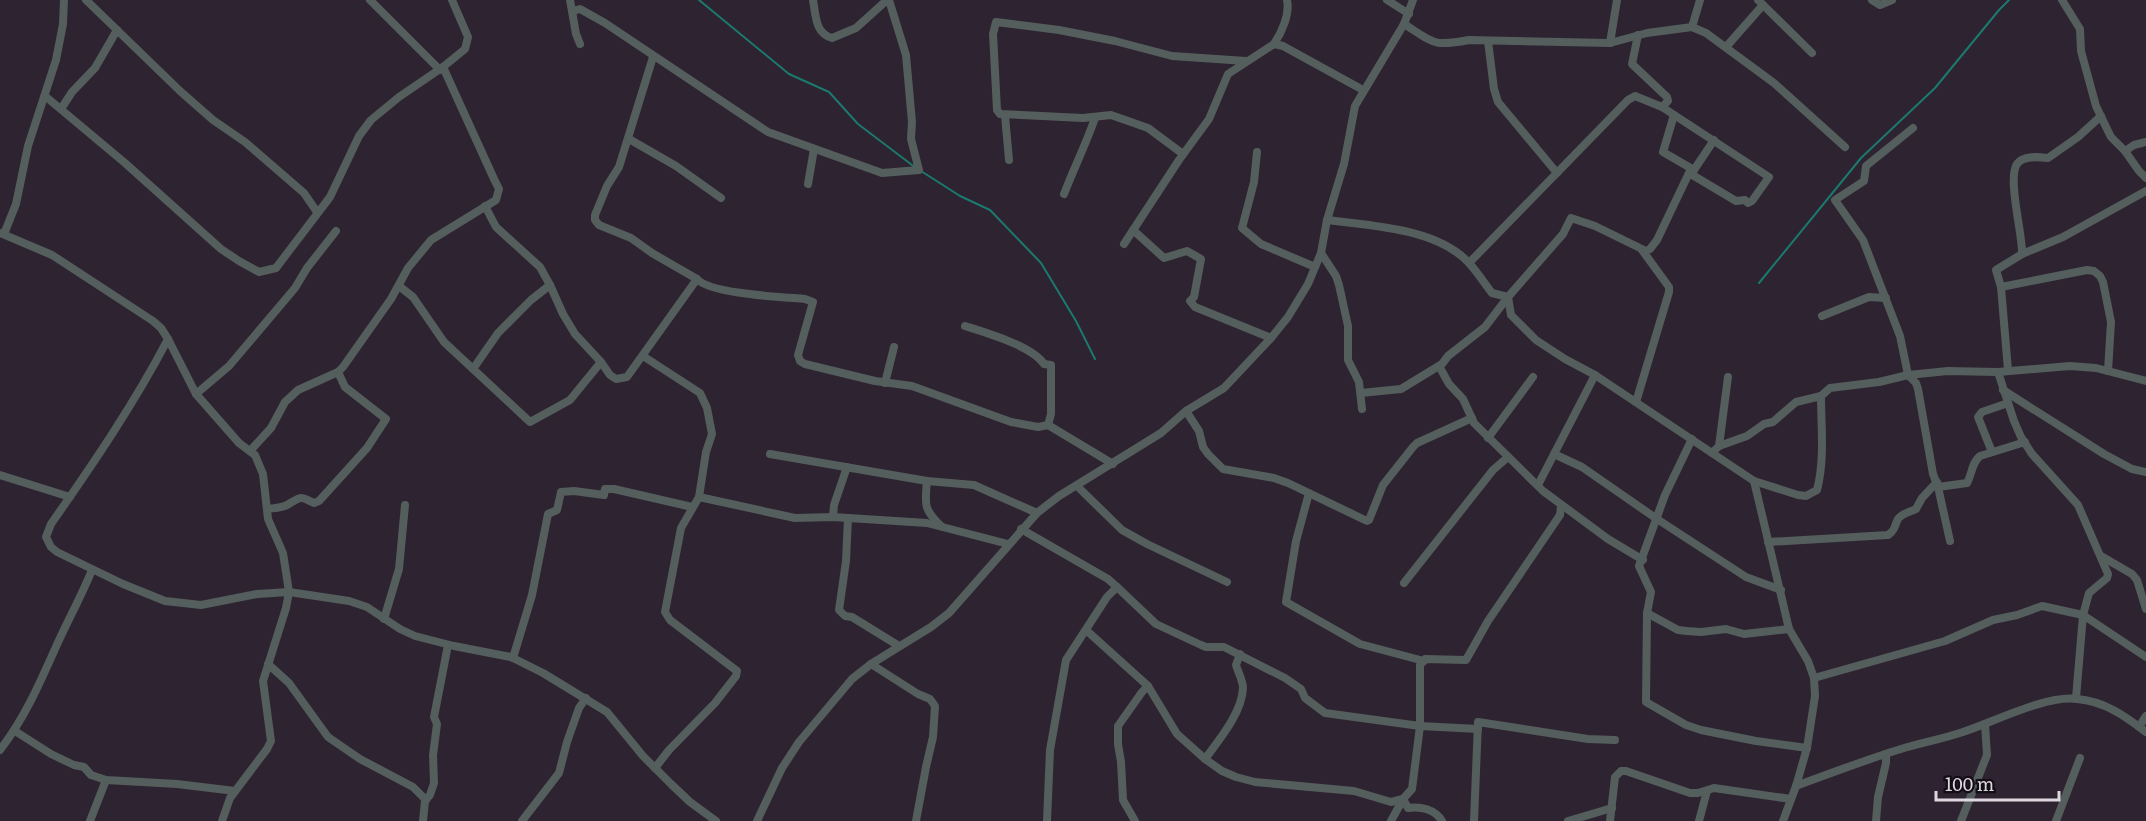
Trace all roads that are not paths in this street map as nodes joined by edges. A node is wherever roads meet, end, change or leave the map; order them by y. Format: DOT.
graph roads {
  1 [pos="64,0"];
  2 [pos="86,0"];
  3 [pos="370,0"];
  4 [pos="452,0"];
  5 [pos="570,0"];
  6 [pos="813,0"];
  7 [pos="888,0"];
  8 [pos="1287,0"];
  9 [pos="1387,0"];
  10 [pos="1413,0"];
  11 [pos="1617,0"];
  12 [pos="1700,0"];
  13 [pos="1872,0"];
  14 [pos="1892,0"];
  15 [pos="2062,0"];
  16 [pos="1761,3"];
  17 [pos="573,11"];
  18 [pos="1409,14"];
  19 [pos="1404,24"];
  20 [pos="1692,27"];
  21 [pos="117,30"];
  22 [pos="1638,35"];
  23 [pos="1488,41"];
  24 [pos="1610,43"];
  25 [pos="580,44"];
  26 [pos="1274,44"];
  27 [pos="1726,47"];
  28 [pos="1812,53"];
  29 [pos="653,57"];
  30 [pos="1246,61"];
  31 [pos="441,69"];
  32 [pos="1363,90"];
  33 [pos="45,96"];
  34 [pos="1662,107"];
  35 [pos="62,109"];
  36 [pos="1674,115"];
  37 [pos="1005,116"];
  38 [pos="2101,116"];
  39 [pos="1095,118"];
  40 [pos="1913,128"];
  41 [pos="628,139"];
  42 [pos="1714,140"];
  43 [pos="2146,142"];
  44 [pos="1845,147"];
  45 [pos="813,150"];
  46 [pos="2126,150"];
  47 [pos="1257,152"];
  48 [pos="1183,154"];
  49 [pos="1009,160"];
  50 [pos="1692,172"];
  51 [pos="1557,173"];
  52 [pos="2146,178"];
  53 [pos="808,184"];
  54 [pos="2146,191"];
  55 [pos="1064,194"];
  56 [pos="721,198"];
  57 [pos="485,206"];
  58 [pos="317,212"];
  59 [pos="1327,220"];
  60 [pos="336,231"];
  61 [pos="1133,231"];
  62 [pos="2,233"];
  63 [pos="1124,244"];
  64 [pos="1642,250"];
  65 [pos="1321,253"];
  66 [pos="2022,254"];
  67 [pos="1469,263"];
  68 [pos="1315,267"];
  69 [pos="697,279"];
  70 [pos="550,285"];
  71 [pos="399,286"];
  72 [pos="2001,287"];
  73 [pos="1508,297"];
  74 [pos="1886,298"];
  75 [pos="1822,316"];
  76 [pos="965,326"];
  77 [pos="1271,338"];
  78 [pos="168,339"];
  79 [pos="894,348"];
  80 [pos="643,356"];
  81 [pos="601,362"];
  82 [pos="1439,366"];
  83 [pos="473,369"];
  84 [pos="2008,370"];
  85 [pos="2108,371"];
  86 [pos="338,372"];
  87 [pos="1998,372"];
  88 [pos="1595,375"];
  89 [pos="1908,375"];
  90 [pos="1533,377"];
  91 [pos="1728,377"];
  92 [pos="2146,381"];
  93 [pos="885,382"];
  94 [pos="2003,390"];
  95 [pos="1362,393"];
  96 [pos="196,394"];
  97 [pos="1821,396"];
  98 [pos="1636,402"];
  99 [pos="2008,403"];
  100 [pos="1362,409"];
  101 [pos="1186,411"];
  102 [pos="1472,418"];
  103 [pos="1048,425"];
  104 [pos="1488,438"];
  105 [pos="1692,439"];
  106 [pos="2025,442"];
  107 [pos="1716,449"];
  108 [pos="250,451"];
  109 [pos="1992,453"];
  110 [pos="770,454"];
  111 [pos="1554,454"];
  112 [pos="1508,457"];
  113 [pos="1113,464"];
  114 [pos="847,467"];
  115 [pos="2146,472"];
  116 [pos="0,475"];
  117 [pos="927,481"];
  118 [pos="1754,481"];
  119 [pos="1538,485"];
  120 [pos="1937,485"];
  121 [pos="1077,486"];
  122 [pos="1309,493"];
  123 [pos="70,497"];
  124 [pos="699,497"];
  125 [pos="405,505"];
  126 [pos="1561,506"];
  127 [pos="692,507"];
  128 [pos="267,509"];
  129 [pos="1037,513"];
  130 [pos="833,517"];
  131 [pos="848,518"];
  132 [pos="1657,519"];
  133 [pos="941,526"];
  134 [pos="1021,529"];
  135 [pos="1950,541"];
  136 [pos="1768,542"];
  137 [pos="1008,544"];
  138 [pos="2101,556"];
  139 [pos="1643,560"];
  140 [pos="92,570"];
  141 [pos="1227,582"];
  142 [pos="1404,583"];
  143 [pos="1117,587"];
  144 [pos="1781,590"];
  145 [pos="289,592"];
  146 [pos="2146,609"];
  147 [pos="1647,614"];
  148 [pos="2083,615"];
  149 [pos="384,618"];
  150 [pos="1789,629"];
  151 [pos="1086,630"];
  152 [pos="448,645"];
  153 [pos="899,646"];
  154 [pos="1240,654"];
  155 [pos="2146,657"];
  156 [pos="513,658"];
  157 [pos="1424,661"];
  158 [pos="268,664"];
  159 [pos="871,664"];
  160 [pos="1814,678"];
  161 [pos="1148,686"];
  162 [pos="586,698"];
  163 [pos="2076,698"];
  164 [pos="2146,716"];
  165 [pos="1985,724"];
  166 [pos="1420,726"];
  167 [pos="1478,729"];
  168 [pos="2142,730"];
  169 [pos="15,731"];
  170 [pos="1615,740"];
  171 [pos="1807,748"];
  172 [pos="0,750"];
  173 [pos="1886,754"];
  174 [pos="2080,758"];
  175 [pos="1205,759"];
  176 [pos="655,768"];
  177 [pos="106,780"];
  178 [pos="1796,786"];
  179 [pos="1707,790"];
  180 [pos="235,791"];
  181 [pos="1403,799"];
  182 [pos="1791,799"];
  183 [pos="426,800"];
  184 [pos="1612,808"];
  185 [pos="90,821"];
  186 [pos="222,821"];
  187 [pos="423,821"];
  188 [pos="522,821"];
  189 [pos="716,821"];
  190 [pos="757,821"];
  191 [pos="916,821"];
  192 [pos="1047,821"];
  193 [pos="1135,821"];
  194 [pos="1391,821"];
  195 [pos="1442,821"];
  196 [pos="1474,821"];
  197 [pos="1568,821"];
  198 [pos="1610,821"];
  199 [pos="1699,821"];
  200 [pos="1783,821"];
  201 [pos="1876,821"];
  202 [pos="1961,821"];
  203 [pos="2056,821"];
  1 -- 33 [label="street"];
  2 -- 21 [label="street"];
  3 -- 31 [label="street"];
  4 -- 31 [label="street"];
  5 -- 17 [label="street"];
  6 -- 7 [label="street"];
  7 -- 45 [label="street"];
  8 -- 26 [label="street"];
  9 -- 18 [label="street"];
  10 -- 18 [label="street"];
  11 -- 24 [label="street"];
  12 -- 20 [label="street"];
  13 -- 14 [label="street"];
  15 -- 38 [label="street"];
  16 -- 27 [label="street"];
  16 -- 28 [label="street"];
  17 -- 25 [label="street"];
  17 -- 29 [label="street"];
  18 -- 19 [label="street"];
  19 -- 23 [label="street"];
  19 -- 32 [label="street"];
  20 -- 22 [label="street"];
  20 -- 27 [label="street"];
  21 -- 35 [label="street"];
  21 -- 58 [label="street"];
  22 -- 24 [label="street"];
  22 -- 34 [label="street"];
  23 -- 24 [label="street"];
  23 -- 51 [label="street"];
  26 -- 30 [label="street"];
  26 -- 32 [label="street"];
  27 -- 44 [label="street"];
  29 -- 41 [label="street"];
  29 -- 45 [label="street"];
  30 -- 37 [label="street"];
  30 -- 48 [label="street"];
  31 -- 57 [label="street"];
  31 -- 58 [label="street"];
  32 -- 59 [label="street"];
  33 -- 35 [label="street"];
  33 -- 62 [label="street"];
  34 -- 36 [label="street"];
  34 -- 51 [label="street"];
  35 -- 58 [label="street"];
  36 -- 42 [label="street"];
  36 -- 50 [label="street"];
  37 -- 39 [label="street"];
  37 -- 49 [label="street"];
  38 -- 46 [label="street"];
  38 -- 66 [label="street"];
  39 -- 48 [label="street"];
  39 -- 55 [label="street"];
  40 -- 74 [label="street"];
  41 -- 56 [label="street"];
  41 -- 69 [label="street"];
  42 -- 50 [label="street"];
  42 -- 50 [label="street"];
  43 -- 46 [label="street"];
  45 -- 53 [label="street"];
  46 -- 52 [label="street"];
  47 -- 68 [label="street"];
  48 -- 61 [label="street"];
  50 -- 64 [label="street"];
  51 -- 67 [label="street"];
  54 -- 66 [label="street"];
  57 -- 70 [label="street"];
  57 -- 71 [label="street"];
  59 -- 65 [label="street"];
  59 -- 67 [label="street"];
  60 -- 96 [label="street"];
  61 -- 63 [label="street"];
  61 -- 77 [label="street"];
  62 -- 78 [label="street"];
  64 -- 73 [label="street"];
  64 -- 98 [label="street"];
  65 -- 68 [label="street"];
  65 -- 95 [label="street"];
  66 -- 72 [label="street"];
  67 -- 73 [label="street"];
  68 -- 77 [label="street"];
  69 -- 80 [label="street"];
  69 -- 93 [label="street"];
  70 -- 81 [label="street"];
  70 -- 83 [label="street"];
  71 -- 83 [label="street"];
  71 -- 86 [label="street"];
  72 -- 84 [label="street"];
  72 -- 85 [label="street"];
  73 -- 82 [label="street"];
  73 -- 88 [label="street"];
  74 -- 75 [label="street"];
  74 -- 89 [label="street"];
  76 -- 103 [label="street"];
  77 -- 101 [label="street"];
  78 -- 96 [label="street"];
  78 -- 123 [label="street"];
  79 -- 93 [label="street"];
  80 -- 81 [label="street"];
  80 -- 124 [label="street"];
  81 -- 83 [label="street"];
  82 -- 95 [label="street"];
  82 -- 102 [label="street"];
  84 -- 85 [label="street"];
  84 -- 87 [label="street"];
  85 -- 92 [label="street"];
  86 -- 108 [label="street"];
  86 -- 128 [label="street"];
  87 -- 89 [label="street"];
  87 -- 94 [label="street"];
  88 -- 98 [label="street"];
  88 -- 111 [label="street"];
  89 -- 97 [label="street"];
  89 -- 120 [label="street"];
  90 -- 104 [label="street"];
  91 -- 107 [label="street"];
  93 -- 103 [label="street"];
  94 -- 99 [label="street"];
  94 -- 115 [label="street"];
  95 -- 100 [label="street"];
  96 -- 108 [label="street"];
  97 -- 107 [label="street"];
  97 -- 118 [label="street"];
  98 -- 105 [label="street"];
  99 -- 106 [label="street"];
  99 -- 109 [label="street"];
  101 -- 113 [label="street"];
  101 -- 122 [label="street"];
  102 -- 104 [label="street"];
  102 -- 122 [label="street"];
  103 -- 113 [label="street"];
  104 -- 112 [label="street"];
  105 -- 107 [label="street"];
  105 -- 132 [label="street"];
  106 -- 109 [label="street"];
  106 -- 138 [label="street"];
  107 -- 118 [label="street"];
  108 -- 128 [label="street"];
  109 -- 120 [label="street"];
  110 -- 114 [label="street"];
  111 -- 119 [label="street"];
  111 -- 132 [label="street"];
  112 -- 119 [label="street"];
  112 -- 142 [label="street"];
  113 -- 121 [label="street"];
  114 -- 117 [label="street"];
  114 -- 130 [label="street"];
  116 -- 123 [label="street"];
  117 -- 129 [label="street"];
  117 -- 133 [label="street"];
  118 -- 136 [label="street"];
  119 -- 126 [label="street"];
  120 -- 135 [label="street"];
  120 -- 136 [label="street"];
  121 -- 129 [label="street"];
  121 -- 141 [label="street"];
  122 -- 157 [label="street"];
  123 -- 140 [label="street"];
  124 -- 127 [label="street"];
  124 -- 130 [label="street"];
  125 -- 149 [label="street"];
  126 -- 139 [label="street"];
  126 -- 157 [label="street"];
  127 -- 156 [label="street"];
  127 -- 176 [label="street"];
  128 -- 145 [label="street"];
  129 -- 134 [label="street"];
  130 -- 131 [label="street"];
  131 -- 133 [label="street"];
  131 -- 153 [label="street"];
  132 -- 139 [label="street"];
  132 -- 144 [label="street"];
  133 -- 137 [label="street"];
  134 -- 137 [label="street"];
  134 -- 143 [label="street"];
  136 -- 144 [label="street"];
  137 -- 153 [label="street"];
  138 -- 146 [label="street"];
  138 -- 148 [label="street"];
  139 -- 147 [label="street"];
  140 -- 145 [label="street"];
  140 -- 169 [label="street"];
  143 -- 151 [label="street"];
  143 -- 154 [label="street"];
  144 -- 150 [label="street"];
  145 -- 149 [label="street"];
  145 -- 158 [label="street"];
  147 -- 150 [label="street"];
  147 -- 171 [label="street"];
  148 -- 155 [label="street"];
  148 -- 160 [label="street"];
  148 -- 163 [label="street"];
  149 -- 152 [label="street"];
  150 -- 160 [label="street"];
  151 -- 161 [label="street"];
  151 -- 192 [label="street"];
  152 -- 156 [label="street"];
  152 -- 183 [label="street"];
  153 -- 159 [label="street"];
  154 -- 166 [label="street"];
  154 -- 175 [label="street"];
  156 -- 162 [label="street"];
  157 -- 166 [label="street"];
  158 -- 180 [label="street"];
  158 -- 183 [label="street"];
  159 -- 190 [label="street"];
  159 -- 191 [label="street"];
  160 -- 171 [label="street"];
  161 -- 175 [label="street"];
  161 -- 193 [label="street"];
  162 -- 176 [label="street"];
  162 -- 188 [label="street"];
  163 -- 165 [label="street"];
  163 -- 168 [label="street"];
  164 -- 168 [label="street"];
  165 -- 173 [label="street"];
  165 -- 202 [label="street"];
  166 -- 167 [label="street"];
  166 -- 181 [label="street"];
  167 -- 170 [label="street"];
  167 -- 196 [label="street"];
  169 -- 172 [label="street"];
  169 -- 177 [label="street"];
  171 -- 178 [label="street"];
  173 -- 178 [label="street"];
  173 -- 201 [label="street"];
  174 -- 203 [label="street"];
  175 -- 181 [label="street"];
  176 -- 189 [label="street"];
  177 -- 180 [label="street"];
  177 -- 185 [label="street"];
  178 -- 182 [label="street"];
  179 -- 182 [label="street"];
  179 -- 184 [label="street"];
  179 -- 199 [label="street"];
  180 -- 186 [label="street"];
  181 -- 194 [label="street"];
  181 -- 195 [label="street"];
  182 -- 200 [label="street"];
  183 -- 187 [label="street"];
  184 -- 197 [label="street"];
  184 -- 198 [label="street"];
}
